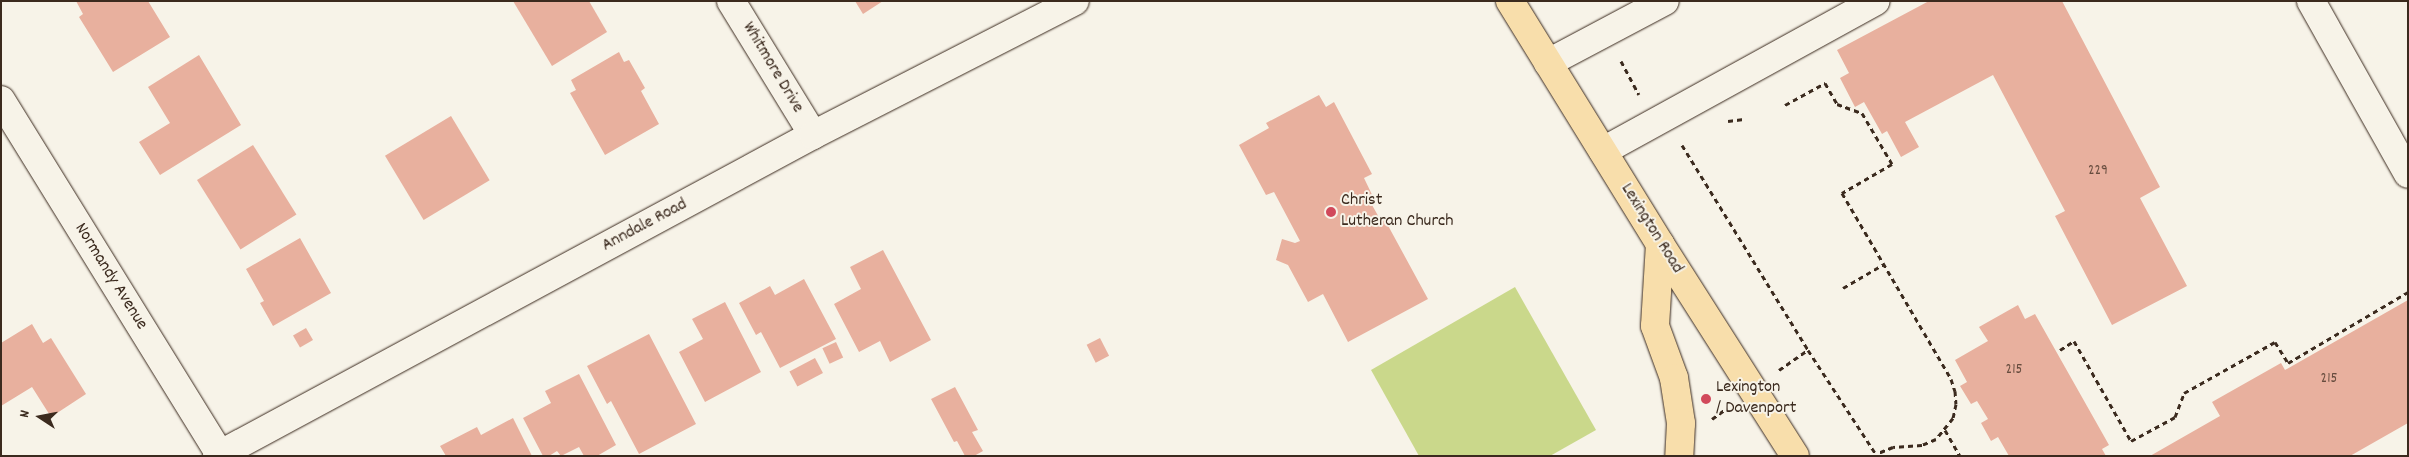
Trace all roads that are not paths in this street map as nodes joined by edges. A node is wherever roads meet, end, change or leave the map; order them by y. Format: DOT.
graph roads {
  1 [pos="731,1"];
  2 [pos="1076,1"];
  3 [pos="1510,1"];
  4 [pos="1665,1"];
  5 [pos="1876,1"];
  6 [pos="2311,1"];
  7 [pos="1548,63"];
  8 [pos="1,100"];
  9 [pos="813,136"];
  10 [pos="1603,151"];
  11 [pos="2408,174"];
  12 [pos="1660,244"];
  13 [pos="1791,454"];
  14 [pos="218,455"];
  15 [pos="1678,456"];
  1 -- 9 [label="street, Whitmore Drive"];
  2 -- 9 [label="street, Anndale Road"];
  3 -- 7 [label="main road, Lexington Road"];
  4 -- 7 [label="street"];
  5 -- 10 [label="street"];
  6 -- 11 [label="street"];
  7 -- 10 [label="main road, Lexington Road"];
  8 -- 14 [label="street, Normandy Avenue"];
  9 -- 14 [label="street, Anndale Road"];
  10 -- 12 [label="main road, Lexington Road"];
  12 -- 13 [label="main road, Lexington Road"];
  12 -- 15 [label="main road"];
}
